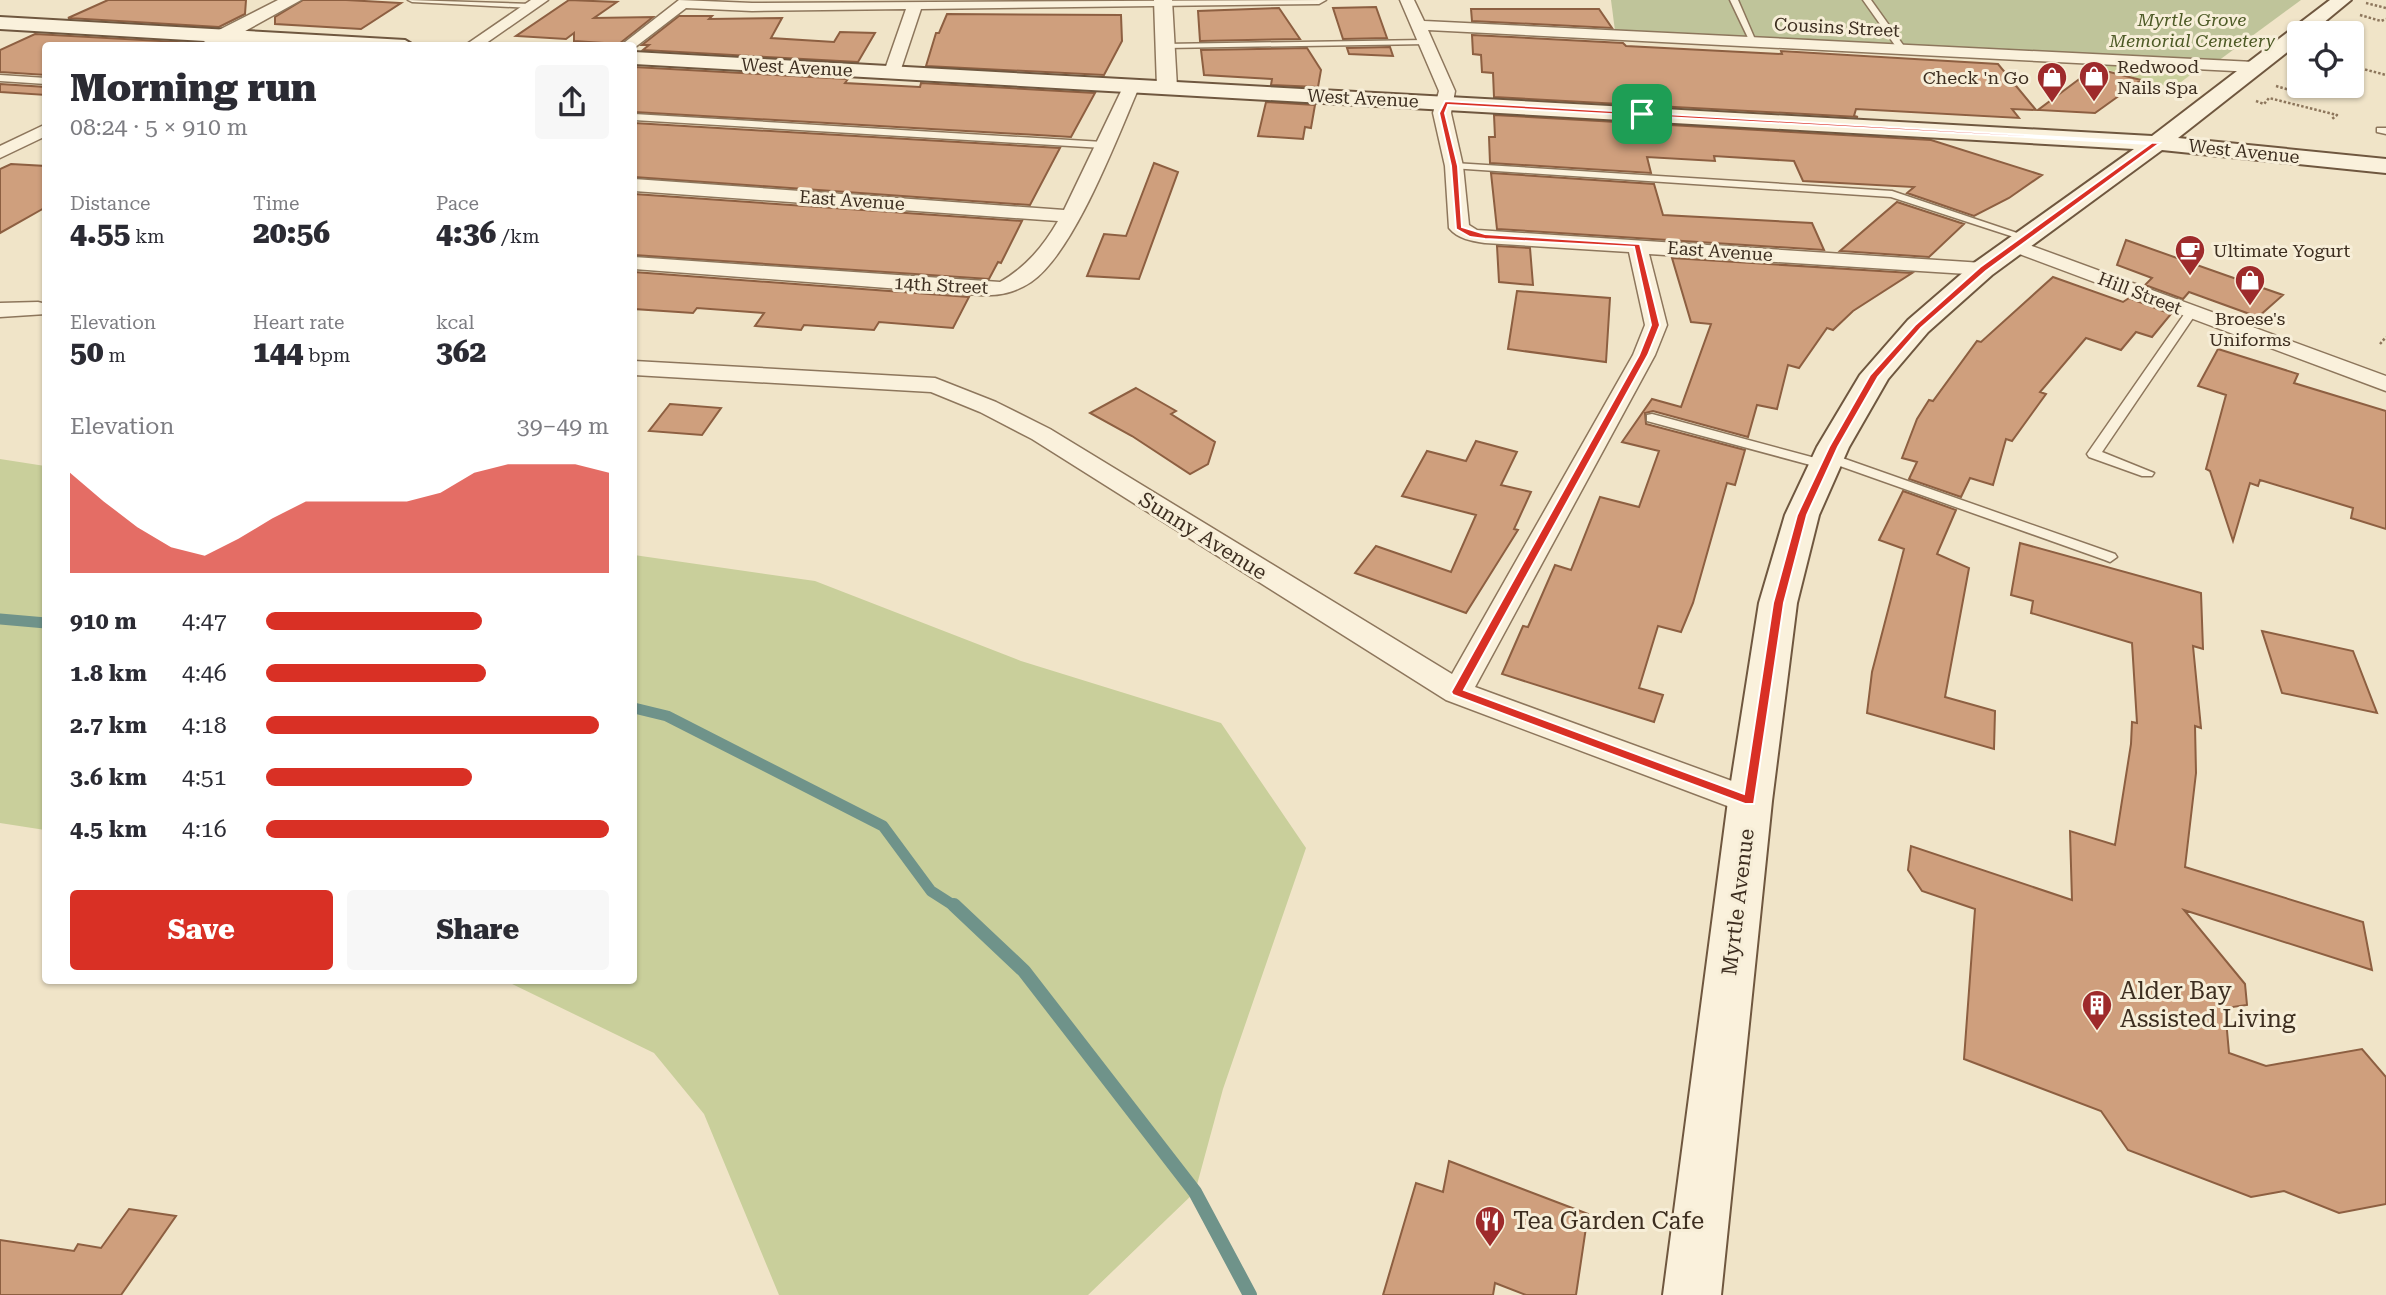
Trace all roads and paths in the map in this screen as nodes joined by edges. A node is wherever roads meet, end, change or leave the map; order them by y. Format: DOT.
graph roads {
  1 [pos="292,0"];
  2 [pos="412,0"];
  3 [pos="1319,0"];
  4 [pos="1407,0"];
  5 [pos="1734,0"];
  6 [pos="1867,0"];
  7 [pos="2342,0"];
  8 [pos="1163,1"];
  9 [pos="685,2"];
  10 [pos="2365,2"];
  11 [pos="536,3"];
  12 [pos="916,3"];
  13 [pos="2386,8"];
  14 [pos="2356,15"];
  15 [pos="2386,19"];
  16 [pos="0,23"];
  17 [pos="1418,25"];
  18 [pos="213,41"];
  19 [pos="251,42"];
  20 [pos="477,42"];
  21 [pos="632,42"];
  22 [pos="1425,42"];
  23 [pos="1754,42"];
  24 [pos="1165,46"];
  25 [pos="1902,49"];
  26 [pos="637,58"];
  27 [pos="2254,67"];
  28 [pos="2364,69"];
  29 [pos="892,72"];
  30 [pos="2386,75"];
  31 [pos="0,78"];
  32 [pos="42,81"];
  33 [pos="1132,85"];
  34 [pos="2274,86"];
  35 [pos="1167,87"];
  36 [pos="2287,89"];
  37 [pos="2248,98"];
  38 [pos="1445,103"];
  39 [pos="637,117"];
  40 [pos="2332,119"];
  41 [pos="42,131"];
  42 [pos="9,143"];
  43 [pos="2157,143"];
  44 [pos="42,145"];
  45 [pos="1103,145"];
  46 [pos="0,153"];
  47 [pos="1454,166"];
  48 [pos="2386,166"];
  49 [pos="637,185"];
  50 [pos="1070,216"];
  51 [pos="1637,245"];
  52 [pos="2007,250"];
  53 [pos="637,264"];
  54 [pos="38,309"];
  55 [pos="0,310"];
  56 [pos="2191,312"];
  57 [pos="2386,337"];
  58 [pos="2380,344"];
  59 [pos="637,368"];
  60 [pos="2386,384"];
  61 [pos="1652,418"];
  62 [pos="1827,461"];
  63 [pos="2147,472"];
  64 [pos="2110,557"];
  65 [pos="1457,692"];
  66 [pos="1750,801"];
  67 [pos="1692,1295"];
  1 -- 18 [label="street"];
  2 -- 11 [label="lane"];
  3 -- 8 [label="street"];
  4 -- 17 [label="street"];
  5 -- 23 [label="lane"];
  6 -- 25 [label="lane"];
  7 -- 27 [label="main road, Myrtle Avenue"];
  8 -- 12 [label="street"];
  8 -- 24 [label="street"];
  9 -- 12 [label="street"];
  9 -- 21 [label="street"];
  10 -- 13 [label="path"];
  11 -- 20 [label="street"];
  12 -- 29 [label="street"];
  14 -- 15 [label="path"];
  16 -- 18 [label="main road"];
  17 -- 22 [label="street"];
  17 -- 23 [label="street, Cousins Street"];
  18 -- 19 [label="main road"];
  22 -- 24 [label="lane"];
  22 -- 38 [label="street"];
  23 -- 25 [label="street, Cousins Street"];
  24 -- 35 [label="street"];
  25 -- 27 [label="street, Cousins Street"];
  26 -- 29 [label="main road, West Avenue"];
  27 -- 43 [label="main road, Myrtle Avenue"];
  28 -- 30 [label="path"];
  29 -- 33 [label="main road, West Avenue"];
  31 -- 32 [label="lane"];
  33 -- 35 [label="main road, West Avenue"];
  33 -- 45 [label="street, 14th Street"];
  34 -- 36 [label="path"];
  35 -- 38 [label="main road, West Avenue"];
  37 -- 40 [label="path"];
  38 -- 43 [label="main road, West Avenue"];
  38 -- 47 [label="street"];
  39 -- 45 [label="lane"];
  41 -- 42 [label="street"];
  42 -- 44 [label="street"];
  42 -- 46 [label="street"];
  43 -- 48 [label="main road, West Avenue"];
  43 -- 52 [label="main road, Myrtle Avenue"];
  45 -- 50 [label="street, 14th Street"];
  47 -- 51 [label="street, East Avenue"];
  47 -- 52 [label="lane"];
  49 -- 50 [label="street, East Avenue"];
  50 -- 53 [label="street, 14th Street"];
  51 -- 52 [label="street, East Avenue"];
  51 -- 65 [label="street"];
  52 -- 56 [label="street, Hill Street"];
  52 -- 62 [label="main road, Myrtle Avenue"];
  54 -- 55 [label="street"];
  56 -- 60 [label="street, Hill Street"];
  56 -- 63 [label="lane"];
  57 -- 58 [label="path"];
  59 -- 65 [label="street, Sunny Avenue"];
  61 -- 62 [label="lane"];
  62 -- 64 [label="lane"];
  62 -- 66 [label="main road, Myrtle Avenue"];
  65 -- 66 [label="street, Sunny Avenue"];
  66 -- 67 [label="main road, Myrtle Avenue"];
}
